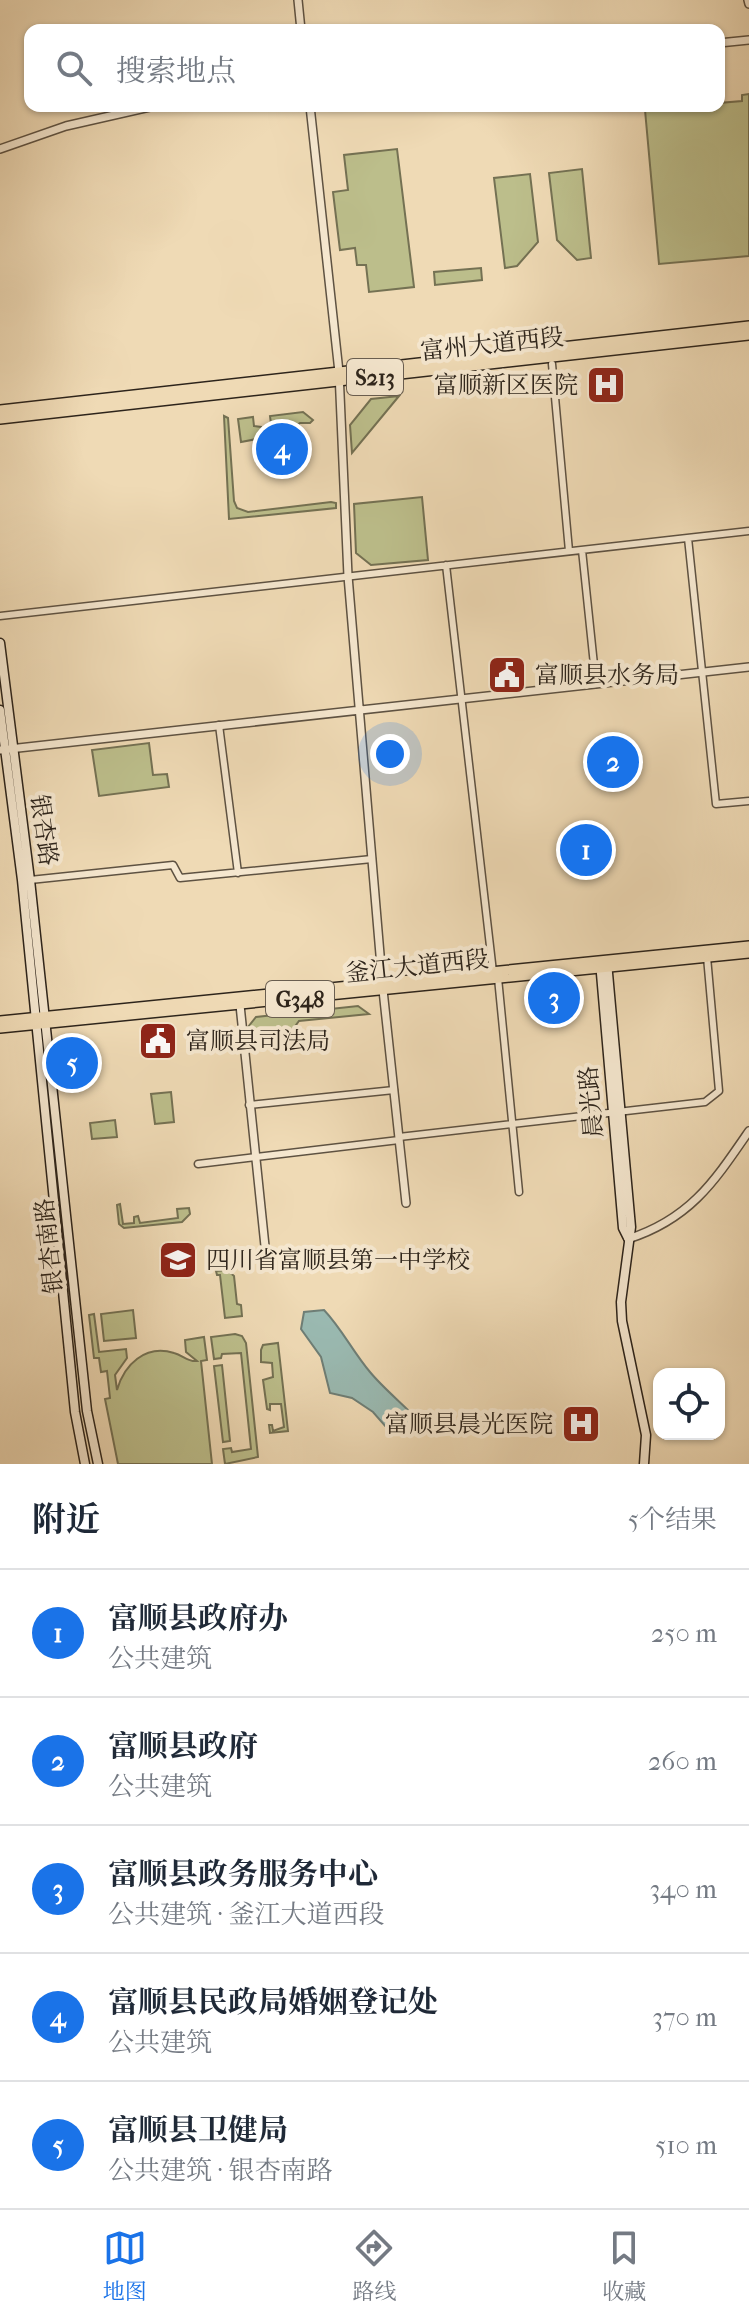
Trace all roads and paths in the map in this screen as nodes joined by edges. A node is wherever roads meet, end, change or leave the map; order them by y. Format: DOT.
graph roads {
  1 [pos="298,0"];
  2 [pos="300,24"];
  3 [pos="749,40"];
  4 [pos="725,42"];
  5 [pos="128,112"];
  6 [pos="311,112"];
  7 [pos="0,149"];
  8 [pos="749,326"];
  9 [pos="749,335"];
  10 [pos="552,364"];
  11 [pos="339,376"];
  12 [pos="0,410"];
  13 [pos="0,419"];
  14 [pos="749,531"];
  15 [pos="688,538"];
  16 [pos="582,550"];
  17 [pos="569,551"];
  18 [pos="446,565"];
  19 [pos="348,576"];
  20 [pos="0,616"];
  21 [pos="0,643"];
  22 [pos="749,667"];
  23 [pos="701,672"];
  24 [pos="596,684"];
  25 [pos="461,699"];
  26 [pos="0,710"];
  27 [pos="359,711"];
  28 [pos="219,725"];
  29 [pos="6,750"];
  30 [pos="749,801"];
  31 [pos="372,859"];
  32 [pos="238,873"];
  33 [pos="30,880"];
  34 [pos="749,946"];
  35 [pos="749,953"];
  36 [pos="707,957"];
  37 [pos="603,964"];
  38 [pos="495,975"];
  39 [pos="382,986"];
  40 [pos="240,1005"];
  41 [pos="40,1020"];
  42 [pos="0,1021"];
  43 [pos="0,1028"];
  44 [pos="394,1090"];
  45 [pos="249,1105"];
  46 [pos="616,1112"];
  47 [pos="512,1124"];
  48 [pos="749,1131"];
  49 [pos="399,1139"];
  50 [pos="255,1157"];
  51 [pos="198,1164"];
  52 [pos="519,1192"];
  53 [pos="406,1203"];
  54 [pos="628,1239"];
  55 [pos="265,1246"];
  56 [pos="85,1464"];
  57 [pos="98,1464"];
  58 [pos="644,1464"];
  1 -- 2 [label="street"];
  3 -- 4 [label="street"];
  5 -- 7 [label="street"];
  6 -- 11 [label="street"];
  8 -- 11 [label="main road, 富州大道西段 / S213"];
  9 -- 11 [label="main road, 富州大道西段 / S213"];
  10 -- 17 [label="street"];
  11 -- 12 [label="main road, 富州大道西段 / S213"];
  11 -- 13 [label="main road, 富州大道西段 / S213"];
  11 -- 19 [label="street"];
  14 -- 15 [label="street"];
  15 -- 16 [label="street"];
  15 -- 23 [label="street"];
  16 -- 17 [label="street"];
  16 -- 24 [label="street"];
  17 -- 18 [label="street"];
  18 -- 19 [label="street"];
  18 -- 25 [label="street"];
  19 -- 20 [label="street"];
  19 -- 27 [label="street"];
  21 -- 29 [label="main road, 银杏路"];
  22 -- 23 [label="street"];
  23 -- 24 [label="street"];
  23 -- 30 [label="street"];
  24 -- 25 [label="street"];
  25 -- 27 [label="street"];
  25 -- 38 [label="street"];
  26 -- 29 [label="main road, 银杏路"];
  27 -- 28 [label="street"];
  27 -- 31 [label="street"];
  28 -- 29 [label="street"];
  28 -- 32 [label="street"];
  29 -- 33 [label="main road, 银杏路"];
  29 -- 41 [label="main road, 银杏路"];
  31 -- 32 [label="street"];
  31 -- 39 [label="street"];
  32 -- 33 [label="street"];
  33 -- 41 [label="main road, 银杏路"];
  34 -- 37 [label="main road, G348"];
  35 -- 36 [label="main road, G348"];
  36 -- 37 [label="main road, G348"];
  36 -- 46 [label="street"];
  37 -- 38 [label="main road, 釜江大道西段 / G348"];
  37 -- 46 [label="main road, 晨光路"];
  38 -- 39 [label="main road, 釜江大道西段 / G348"];
  38 -- 47 [label="street"];
  39 -- 40 [label="main road, 釜江大道西段 / G348"];
  39 -- 41 [label="main road, 釜江大道西段 / G348"];
  39 -- 44 [label="street"];
  40 -- 41 [label="main road, 釜江大道西段 / G348"];
  40 -- 45 [label="street"];
  41 -- 42 [label="main road, 釜江大道西段 / G348"];
  41 -- 43 [label="main road, 釜江大道西段 / G348"];
  41 -- 56 [label="main road, 银杏南路"];
  41 -- 57 [label="main road, 银杏南路"];
  44 -- 45 [label="street"];
  44 -- 49 [label="street"];
  45 -- 50 [label="street"];
  46 -- 47 [label="street"];
  46 -- 54 [label="main road, 晨光路"];
  47 -- 49 [label="street"];
  47 -- 52 [label="street"];
  48 -- 54 [label="street"];
  49 -- 50 [label="street"];
  49 -- 53 [label="street"];
  50 -- 51 [label="street"];
  50 -- 55 [label="street"];
  54 -- 58 [label="main road, 晨光路"];
}
